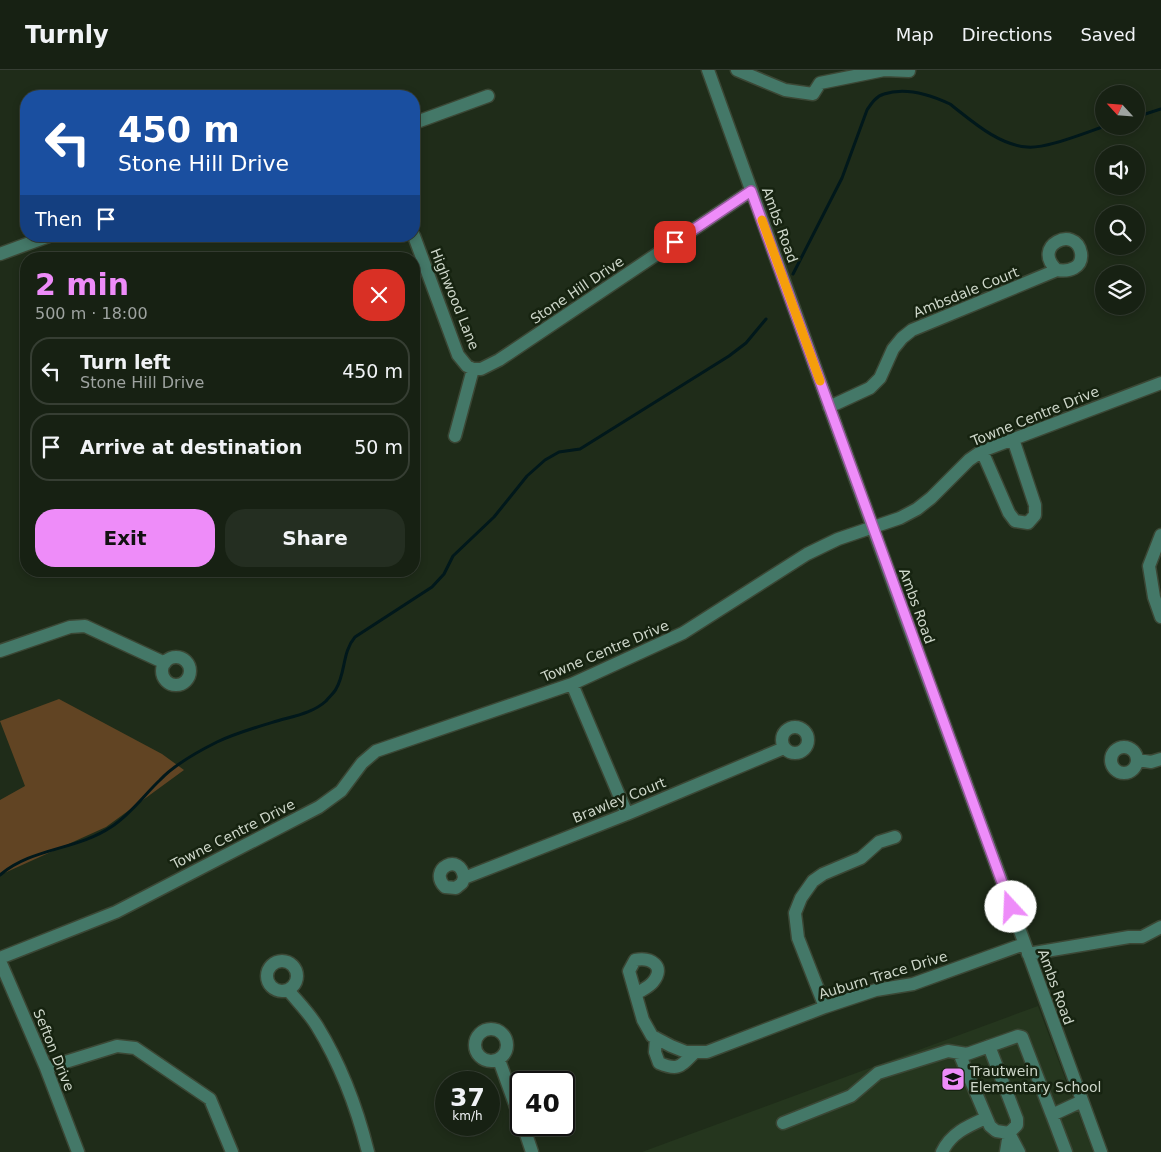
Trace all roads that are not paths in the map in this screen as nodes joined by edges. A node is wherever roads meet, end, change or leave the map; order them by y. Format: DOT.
graph roads {
  1 [pos="708,70"];
  2 [pos="738,70"];
  3 [pos="909,71"];
  4 [pos="488,96"];
  5 [pos="420,121"];
  6 [pos="751,191"];
  7 [pos="33,242"];
  8 [pos="420,252"];
  9 [pos="0,254"];
  10 [pos="1057,270"];
  11 [pos="473,369"];
  12 [pos="1161,383"];
  13 [pos="829,407"];
  14 [pos="455,436"];
  15 [pos="1012,439"];
  16 [pos="982,452"];
  17 [pos="873,527"];
  18 [pos="1161,535"];
  19 [pos="1161,617"];
  20 [pos="0,651"];
  21 [pos="165,663"];
  22 [pos="572,684"];
  23 [pos="784,748"];
  24 [pos="1161,759"];
  25 [pos="1138,760"];
  26 [pos="628,814"];
  27 [pos="895,837"];
  28 [pos="464,878"];
  29 [pos="1161,927"];
  30 [pos="1026,949"];
  31 [pos="0,959"];
  32 [pos="288,990"];
  33 [pos="636,994"];
  34 [pos="825,1007"];
  35 [pos="656,1038"];
  36 [pos="989,1046"];
  37 [pos="694,1053"];
  38 [pos="959,1053"];
  39 [pos="499,1060"];
  40 [pos="46,1068"];
  41 [pos="510,1090"];
  42 [pos="1082,1101"];
  43 [pos="1052,1115"];
  44 [pos="986,1118"];
  45 [pos="783,1123"];
  46 [pos="1009,1133"];
  47 [pos="526,1136"];
  48 [pos="78,1152"];
  49 [pos="232,1152"];
  50 [pos="368,1152"];
  51 [pos="532,1152"];
  52 [pos="942,1152"];
  53 [pos="1006,1152"];
  54 [pos="1020,1152"];
  55 [pos="1066,1152"];
  56 [pos="1100,1152"];
  1 -- 6 [label="street, Ambs Road"];
  2 -- 3 [label="street"];
  4 -- 5 [label="street"];
  6 -- 11 [label="street, Stone Hill Drive"];
  6 -- 13 [label="street, Ambs Road"];
  7 -- 9 [label="street"];
  8 -- 11 [label="street, Highwood Lane"];
  10 -- 13 [label="street, Ambsdale Court"];
  11 -- 14 [label="street"];
  12 -- 15 [label="street, Towne Centre Drive"];
  13 -- 17 [label="street, Ambs Road"];
  15 -- 16 [label="street, Towne Centre Drive"];
  15 -- 16 [label="street"];
  16 -- 17 [label="street, Towne Centre Drive"];
  17 -- 22 [label="street, Towne Centre Drive"];
  17 -- 30 [label="street, Ambs Road"];
  18 -- 19 [label="street"];
  20 -- 21 [label="street"];
  22 -- 26 [label="street"];
  22 -- 31 [label="street, Towne Centre Drive"];
  23 -- 26 [label="street, Brawley Court"];
  24 -- 25 [label="street"];
  26 -- 28 [label="street, Brawley Court"];
  27 -- 34 [label="street"];
  29 -- 30 [label="street, Auburn Trace Drive"];
  30 -- 34 [label="street, Auburn Trace Drive"];
  30 -- 42 [label="street, Ambs Road"];
  31 -- 40 [label="street, Sefton Drive"];
  32 -- 50 [label="street"];
  33 -- 35 [label="street, Auburn Trace Drive"];
  34 -- 37 [label="street, Auburn Trace Drive"];
  35 -- 37 [label="street, Auburn Trace Drive"];
  35 -- 37 [label="street, Auburn Trace Drive"];
  36 -- 38 [label="street"];
  36 -- 43 [label="street"];
  36 -- 46 [label="street"];
  38 -- 44 [label="street"];
  38 -- 45 [label="street"];
  39 -- 41 [label="street"];
  40 -- 48 [label="street, Sefton Drive"];
  40 -- 49 [label="street"];
  42 -- 43 [label="street"];
  42 -- 56 [label="street, Ambs Road"];
  43 -- 55 [label="street"];
  44 -- 46 [label="street"];
  44 -- 52 [label="street"];
  46 -- 53 [label="street"];
  46 -- 54 [label="street"];
  47 -- 51 [label="street"];
}
